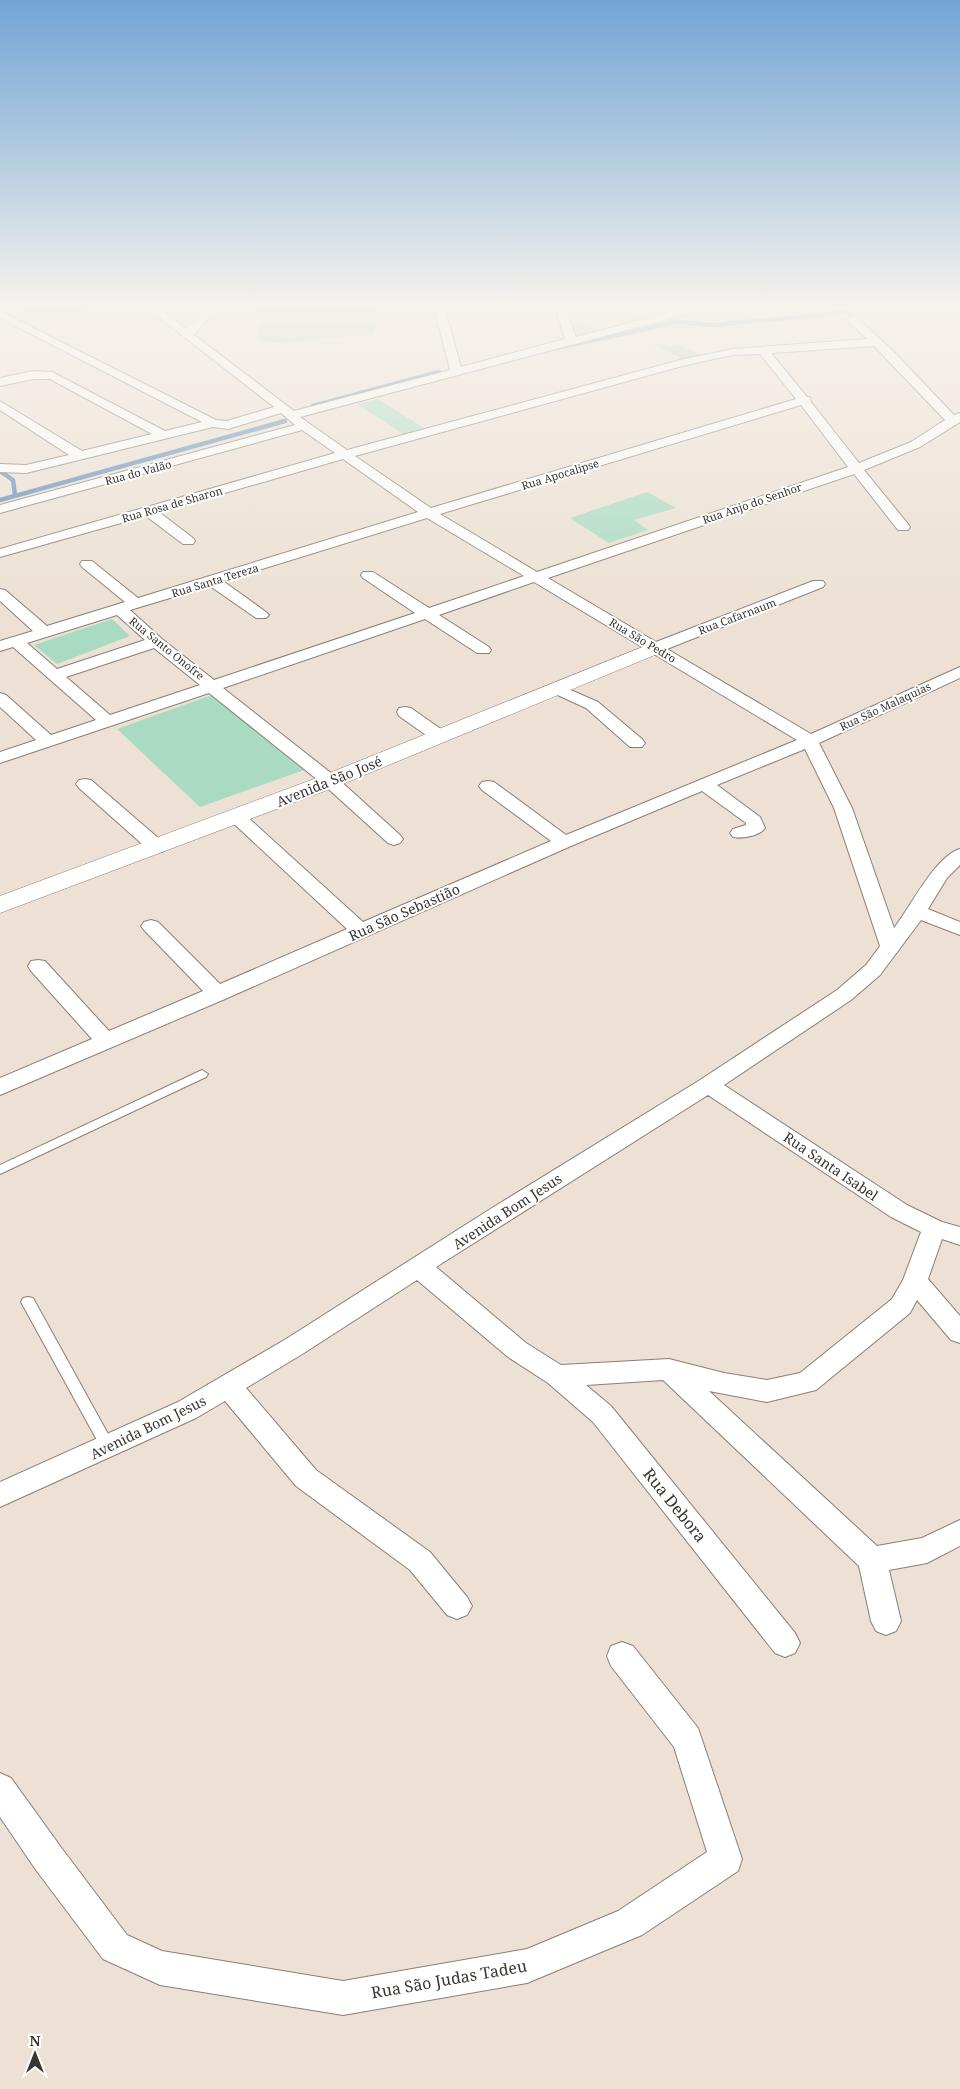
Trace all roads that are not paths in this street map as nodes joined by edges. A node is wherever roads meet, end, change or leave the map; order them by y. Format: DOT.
graph roads {
  1 [pos="106,404"];
  2 [pos="175,404"];
  3 [pos="278,404"];
  4 [pos="320,404"];
  5 [pos="529,404"];
  6 [pos="791,404"];
  7 [pos="809,404"];
  8 [pos="942,404"];
  9 [pos="0,405"];
  10 [pos="288,412"];
  11 [pos="956,418"];
  12 [pos="213,424"];
  13 [pos="304,426"];
  14 [pos="163,435"];
  15 [pos="344,455"];
  16 [pos="80,456"];
  17 [pos="0,468"];
  18 [pos="855,469"];
  19 [pos="0,509"];
  20 [pos="148,512"];
  21 [pos="429,513"];
  22 [pos="903,527"];
  23 [pos="188,541"];
  24 [pos="0,553"];
  25 [pos="87,564"];
  26 [pos="368,575"];
  27 [pos="536,576"];
  28 [pos="213,580"];
  29 [pos="818,584"];
  30 [pos="0,593"];
  31 [pos="137,605"];
  32 [pos="121,610"];
  33 [pos="424,613"];
  34 [pos="261,615"];
  35 [pos="44,632"];
  36 [pos="16,641"];
  37 [pos="156,642"];
  38 [pos="0,646"];
  39 [pos="655,648"];
  40 [pos="483,650"];
  41 [pos="960,672"];
  42 [pos="55,676"];
  43 [pos="214,686"];
  44 [pos="557,689"];
  45 [pos="0,698"];
  46 [pos="405,712"];
  47 [pos="107,721"];
  48 [pos="439,736"];
  49 [pos="810,741"];
  50 [pos="48,742"];
  51 [pos="636,744"];
  52 [pos="0,758"];
  53 [pos="330,782"];
  54 [pos="85,784"];
  55 [pos="704,785"];
  56 [pos="488,786"];
  57 [pos="237,817"];
  58 [pos="739,833"];
  59 [pos="394,839"];
  60 [pos="564,842"];
  61 [pos="156,847"];
  62 [pos="960,855"];
  63 [pos="0,905"];
  64 [pos="917,911"];
  65 [pos="151,926"];
  66 [pos="960,929"];
  67 [pos="361,931"];
  68 [pos="891,948"];
  69 [pos="38,966"];
  70 [pos="218,994"];
  71 [pos="106,1041"];
  72 [pos="202,1074"];
  73 [pos="708,1085"];
  74 [pos="0,1087"];
  75 [pos="0,1170"];
  76 [pos="934,1228"];
  77 [pos="960,1236"];
  78 [pos="420,1267"];
  79 [pos="915,1281"];
  80 [pos="28,1302"];
  81 [pos="960,1333"];
  82 [pos="669,1369"];
  83 [pos="557,1376"];
  84 [pos="228,1386"];
  85 [pos="108,1447"];
  86 [pos="0,1495"];
  87 [pos="960,1532"];
  88 [pos="872,1560"];
  89 [pos="457,1606"];
  90 [pos="886,1621"];
  91 [pos="785,1643"];
  92 [pos="622,1656"];
  93 [pos="0,1789"];
  1 -- 14 [label="street"];
  2 -- 12 [label="street"];
  3 -- 10 [label="street, Rua São Pedro"];
  4 -- 10 [label="street"];
  5 -- 15 [label="street, Rua Rosa de Sharon"];
  6 -- 21 [label="street, Rua Apocalipse"];
  7 -- 18 [label="street"];
  8 -- 11 [label="street"];
  9 -- 16 [label="street"];
  10 -- 12 [label="street"];
  10 -- 13 [label="street, Rua São Pedro"];
  11 -- 18 [label="street, Rua Anjo do Senhor"];
  12 -- 14 [label="street"];
  13 -- 15 [label="street, Rua São Pedro"];
  13 -- 19 [label="street, Rua do Valão"];
  14 -- 16 [label="street"];
  15 -- 20 [label="street, Rua Rosa de Sharon"];
  15 -- 21 [label="street, Rua São Pedro"];
  16 -- 17 [label="street"];
  18 -- 22 [label="street"];
  18 -- 27 [label="street, Rua Anjo do Senhor"];
  20 -- 23 [label="street"];
  20 -- 24 [label="street, Rua Rosa de Sharon"];
  21 -- 27 [label="street, Rua São Pedro"];
  21 -- 28 [label="street, Rua Santa Tereza"];
  25 -- 31 [label="street"];
  26 -- 33 [label="street"];
  27 -- 33 [label="street"];
  27 -- 39 [label="street, Rua São Pedro"];
  28 -- 31 [label="street, Rua Santa Tereza"];
  28 -- 34 [label="street"];
  29 -- 39 [label="street, Rua Cafarnaum"];
  30 -- 35 [label="street"];
  31 -- 32 [label="street, Rua Santa Tereza"];
  32 -- 35 [label="street, Rua Santa Tereza"];
  32 -- 37 [label="street, Rua Santo Onofre"];
  33 -- 40 [label="street"];
  33 -- 43 [label="street"];
  35 -- 36 [label="street, Rua Santa Tereza"];
  36 -- 38 [label="street, Rua Santa Tereza"];
  36 -- 42 [label="street"];
  37 -- 42 [label="street"];
  37 -- 43 [label="street, Rua Santo Onofre"];
  39 -- 44 [label="street, Avenida São José"];
  39 -- 49 [label="street, Rua São Pedro"];
  41 -- 49 [label="street, Rua São Malaquias"];
  42 -- 47 [label="street"];
  43 -- 47 [label="street"];
  43 -- 53 [label="street, Rua Santo Onofre"];
  44 -- 48 [label="street, Avenida São José"];
  44 -- 51 [label="street"];
  45 -- 50 [label="street"];
  46 -- 48 [label="street"];
  47 -- 50 [label="street"];
  48 -- 53 [label="street, Avenida São José"];
  49 -- 55 [label="street, Rua São Sebastião"];
  49 -- 68 [label="street"];
  50 -- 52 [label="street"];
  53 -- 57 [label="street, Avenida São José"];
  53 -- 59 [label="street, Rua Santo Onofre"];
  54 -- 61 [label="street"];
  55 -- 58 [label="street"];
  55 -- 60 [label="street, Rua São Sebastião"];
  56 -- 60 [label="street"];
  57 -- 61 [label="street, Avenida São José"];
  57 -- 67 [label="street"];
  60 -- 67 [label="street, Rua São Sebastião"];
  61 -- 63 [label="street, Avenida São José"];
  62 -- 64 [label="street, Avenida Bom Jesus"];
  64 -- 66 [label="street"];
  64 -- 68 [label="street, Avenida Bom Jesus"];
  65 -- 70 [label="street"];
  67 -- 70 [label="street, Rua São Sebastião"];
  68 -- 73 [label="street, Avenida Bom Jesus"];
  69 -- 71 [label="street"];
  70 -- 71 [label="street, Rua São Sebastião"];
  71 -- 74 [label="street, Rua São Sebastião"];
  72 -- 75 [label="lane"];
  73 -- 76 [label="street, Rua Santa Isabel"];
  73 -- 78 [label="street, Avenida Bom Jesus"];
  76 -- 77 [label="street, Rua Santa Isabel"];
  76 -- 79 [label="street"];
  78 -- 83 [label="street, Rua Debora"];
  78 -- 84 [label="street, Avenida Bom Jesus"];
  79 -- 81 [label="street"];
  79 -- 82 [label="street"];
  80 -- 85 [label="lane"];
  82 -- 83 [label="street"];
  82 -- 88 [label="street"];
  83 -- 91 [label="street, Rua Debora"];
  84 -- 85 [label="street, Avenida Bom Jesus"];
  84 -- 89 [label="street"];
  85 -- 86 [label="street, Avenida Bom Jesus"];
  87 -- 88 [label="street"];
  88 -- 90 [label="street"];
  92 -- 93 [label="street, Rua São Judas Tadeu"];
}
